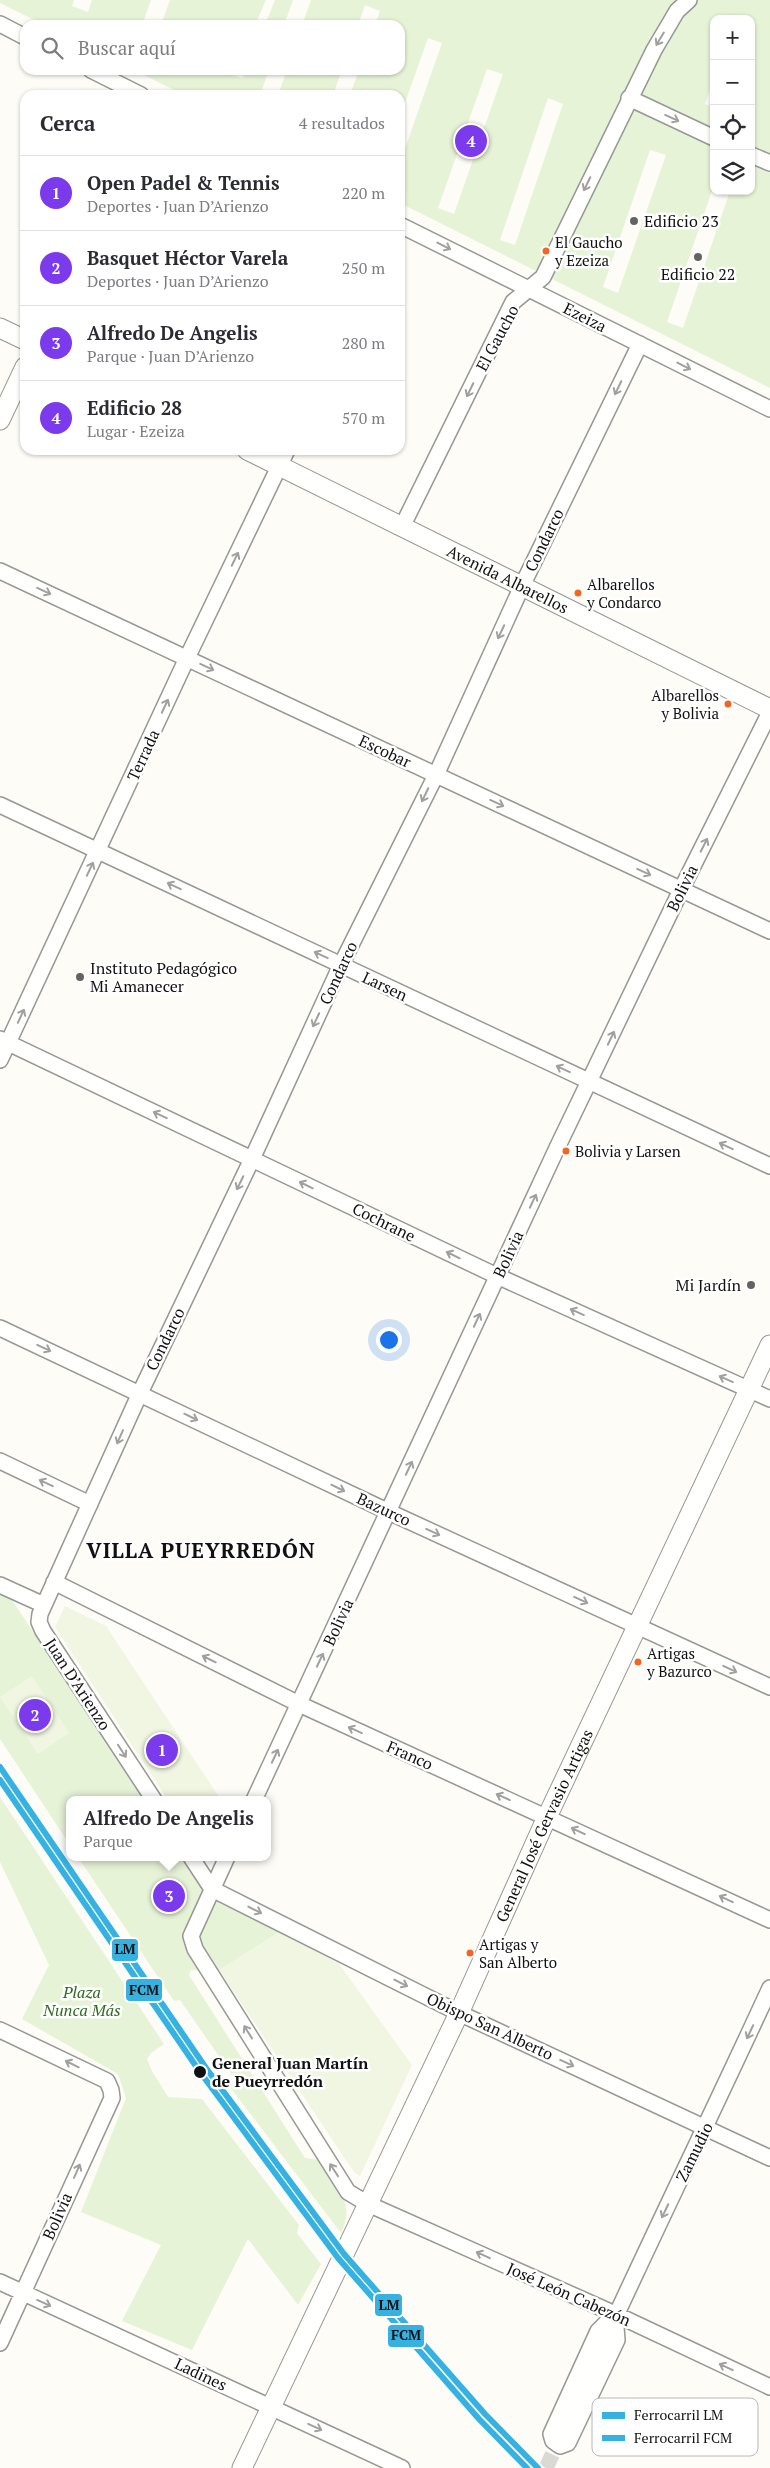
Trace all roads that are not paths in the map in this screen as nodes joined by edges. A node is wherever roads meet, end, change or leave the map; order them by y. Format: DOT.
graph roads {
  1 [pos="689,0"];
  2 [pos="0,24"];
  3 [pos="20,34"];
  4 [pos="101,75"];
  5 [pos="131,90"];
  6 [pos="629,98"];
  7 [pos="710,136"];
  8 [pos="755,157"];
  9 [pos="770,163"];
  10 [pos="405,228"];
  11 [pos="530,290"];
  12 [pos="0,328"];
  13 [pos="20,338"];
  14 [pos="640,344"];
  15 [pos="20,378"];
  16 [pos="770,409"];
  17 [pos="0,420"];
  18 [pos="270,455"];
  19 [pos="284,458"];
  20 [pos="402,527"];
  21 [pos="0,570"];
  22 [pos="521,588"];
  23 [pos="187,658"];
  24 [pos="770,711"];
  25 [pos="436,774"];
  26 [pos="0,805"];
  27 [pos="98,851"];
  28 [pos="681,890"];
  29 [pos="770,931"];
  30 [pos="341,965"];
  31 [pos="4,1041"];
  32 [pos="0,1060"];
  33 [pos="590,1082"];
  34 [pos="252,1159"];
  35 [pos="770,1166"];
  36 [pos="497,1276"];
  37 [pos="0,1328"];
  38 [pos="770,1345"];
  39 [pos="749,1389"];
  40 [pos="140,1393"];
  41 [pos="770,1399"];
  42 [pos="0,1461"];
  43 [pos="90,1504"];
  44 [pos="389,1512"];
  45 [pos="54,1582"];
  46 [pos="0,1585"];
  47 [pos="44,1605"];
  48 [pos="638,1627"];
  49 [pos="770,1687"];
  50 [pos="300,1704"];
  51 [pos="151,1796"];
  52 [pos="256,1796"];
  53 [pos="548,1817"];
  54 [pos="194,1861"];
  55 [pos="225,1861"];
  56 [pos="212,1889"];
  57 [pos="770,1920"];
  58 [pos="770,1988"];
  59 [pos="460,2013"];
  60 [pos="0,2030"];
  61 [pos="706,2128"];
  62 [pos="770,2158"];
  63 [pos="368,2204"];
  64 [pos="0,2282"];
  65 [pos="23,2293"];
  66 [pos="615,2314"];
  67 [pos="0,2343"];
  68 [pos="770,2387"];
  69 [pos="270,2406"];
  70 [pos="561,2436"];
  71 [pos="242,2468"];
  72 [pos="402,2468"];
  1 -- 6 [label="street, El Gaucho, one-way"];
  2 -- 3 [label="street"];
  4 -- 5 [label="street"];
  6 -- 7 [label="street, one-way"];
  6 -- 11 [label="street, El Gaucho, one-way"];
  8 -- 9 [label="street"];
  10 -- 11 [label="street, Ezeiza, one-way"];
  11 -- 14 [label="street, Ezeiza"];
  11 -- 20 [label="street, El Gaucho, one-way"];
  12 -- 13 [label="street"];
  14 -- 16 [label="street, Ezeiza, one-way"];
  14 -- 22 [label="street, Condarco, one-way"];
  15 -- 17 [label="street"];
  18 -- 19 [label="street, Avenida Albarellos"];
  19 -- 20 [label="street, Avenida Albarellos"];
  23 -- 19 [label="street, Terrada, one-way"];
  20 -- 22 [label="street, Avenida Albarellos"];
  21 -- 23 [label="street, Escobar, one-way"];
  22 -- 24 [label="street, Avenida Albarellos"];
  22 -- 25 [label="street, Condarco, one-way"];
  23 -- 25 [label="street, Escobar, one-way"];
  27 -- 23 [label="street, Terrada, one-way"];
  28 -- 24 [label="street, Bolivia, one-way"];
  25 -- 28 [label="street, Escobar, one-way"];
  25 -- 30 [label="street, Condarco, one-way"];
  26 -- 27 [label="street, Larsen"];
  30 -- 27 [label="street, Larsen, one-way"];
  31 -- 27 [label="street, Terrada, one-way"];
  28 -- 29 [label="street, Escobar"];
  33 -- 28 [label="street, Bolivia, one-way"];
  33 -- 30 [label="street, Larsen, one-way"];
  30 -- 34 [label="street, Condarco, one-way"];
  31 -- 32 [label="street, Terrada"];
  34 -- 31 [label="street, Cochrane, one-way"];
  35 -- 33 [label="street, Larsen, one-way"];
  36 -- 33 [label="street, Bolivia, one-way"];
  36 -- 34 [label="street, Cochrane, one-way"];
  34 -- 40 [label="street, Condarco, one-way"];
  39 -- 36 [label="street, Cochrane, one-way"];
  44 -- 36 [label="street, Bolivia, one-way"];
  37 -- 40 [label="street, Bazurco, one-way"];
  38 -- 39 [label="street, General José Gervasio Artigas"];
  39 -- 41 [label="street, Cochrane"];
  39 -- 48 [label="street, General José Gervasio Artigas"];
  40 -- 43 [label="street, Condarco, one-way"];
  40 -- 44 [label="street, Bazurco, one-way"];
  43 -- 42 [label="street, one-way"];
  43 -- 45 [label="street, Condarco"];
  44 -- 48 [label="street, Bazurco, one-way"];
  50 -- 44 [label="street, Bolivia, one-way"];
  45 -- 47 [label="street, Condarco"];
  50 -- 45 [label="street, Franco, one-way"];
  46 -- 47 [label="street"];
  47 -- 51 [label="street, Juan D’Arienzo, one-way"];
  48 -- 49 [label="street, Bazurco, one-way"];
  48 -- 53 [label="street, General José Gervasio Artigas"];
  52 -- 50 [label="street, Bolivia, one-way"];
  53 -- 50 [label="street, Franco, one-way"];
  57 -- 53 [label="street, Franco, one-way"];
  53 -- 59 [label="street, General José Gervasio Artigas"];
  54 -- 56 [label="street"];
  55 -- 56 [label="street"];
  56 -- 59 [label="street, Obispo San Alberto, one-way"];
  63 -- 56 [label="street, one-way"];
  58 -- 61 [label="street, Zamudio, one-way"];
  59 -- 61 [label="street, Obispo San Alberto, one-way"];
  59 -- 63 [label="street, General José Gervasio Artigas"];
  65 -- 60 [label="street, Bolivia, one-way"];
  61 -- 62 [label="street, Obispo San Alberto"];
  61 -- 66 [label="street, Zamudio, one-way"];
  66 -- 63 [label="street, José León Cabezón, one-way"];
  63 -- 69 [label="street, General José Gervasio Artigas"];
  64 -- 65 [label="street, Ladines"];
  65 -- 67 [label="street, Bolivia"];
  65 -- 69 [label="street, Ladines, one-way"];
  66 -- 66 [label="street, Zamudio"];
  68 -- 66 [label="street, José León Cabezón, one-way"];
  66 -- 70 [label="street, Zamudio"];
  69 -- 71 [label="street, General José Gervasio Artigas"];
  69 -- 72 [label="street, Ladines, one-way"];
}
